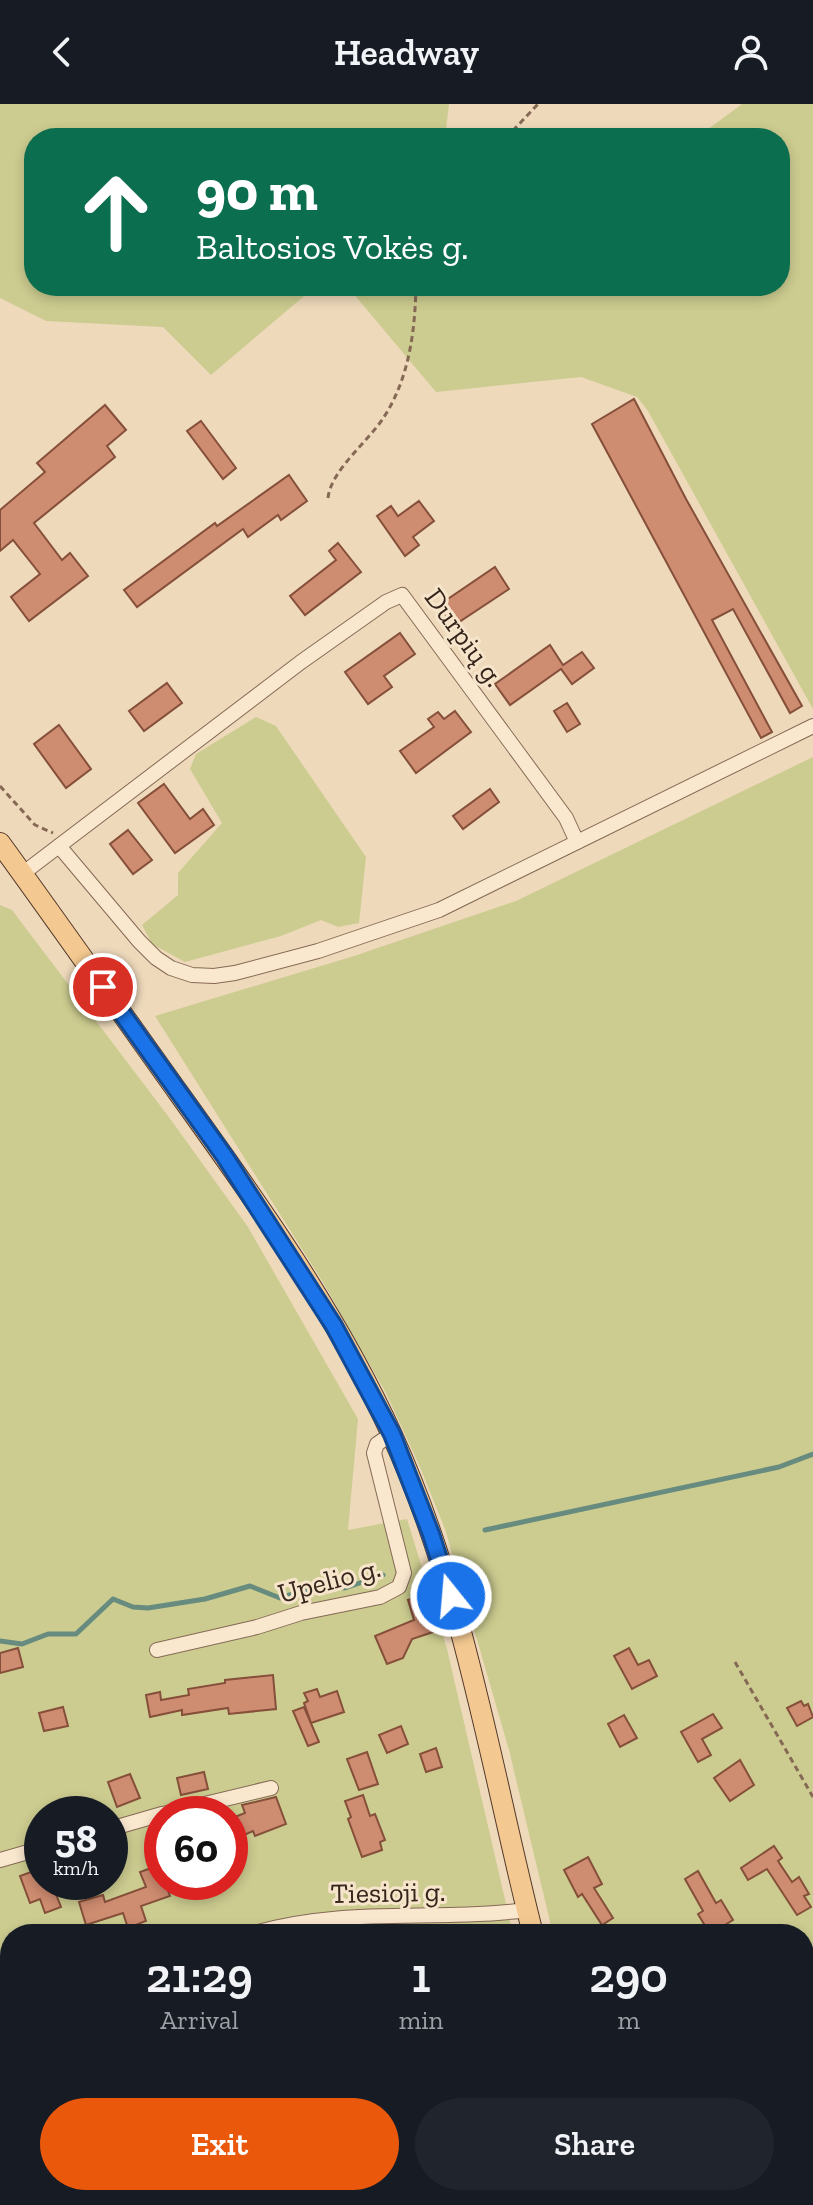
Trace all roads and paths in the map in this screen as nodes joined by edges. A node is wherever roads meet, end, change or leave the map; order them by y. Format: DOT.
graph roads {
  1 [pos="538,104"];
  2 [pos="515,128"];
  3 [pos="415,296"];
  4 [pos="328,498"];
  5 [pos="813,726"];
  6 [pos="0,786"];
  7 [pos="577,842"];
  8 [pos="0,843"];
  9 [pos="63,843"];
  10 [pos="22,874"];
  11 [pos="392,1434"];
  12 [pos="157,1650"];
  13 [pos="735,1662"];
  14 [pos="271,1788"];
  15 [pos="237,1796"];
  16 [pos="813,1797"];
  17 [pos="24,1853"];
  18 [pos="0,1860"];
  19 [pos="527,1910"];
  20 [pos="290,1924"];
  21 [pos="530,1924"];
  1 -- 2 [label="path"];
  3 -- 4 [label="path"];
  5 -- 7 [label="street"];
  6 -- 9 [label="path"];
  7 -- 9 [label="street"];
  7 -- 9 [label="street, Durpių g."];
  8 -- 10 [label="main road"];
  9 -- 10 [label="street, Durpių g."];
  10 -- 11 [label="main road"];
  11 -- 12 [label="street, Upelio g."];
  11 -- 19 [label="main road"];
  13 -- 16 [label="path"];
  14 -- 15 [label="street"];
  17 -- 18 [label="street"];
  19 -- 20 [label="street, Tiesioji g."];
  19 -- 21 [label="main road"];
}
